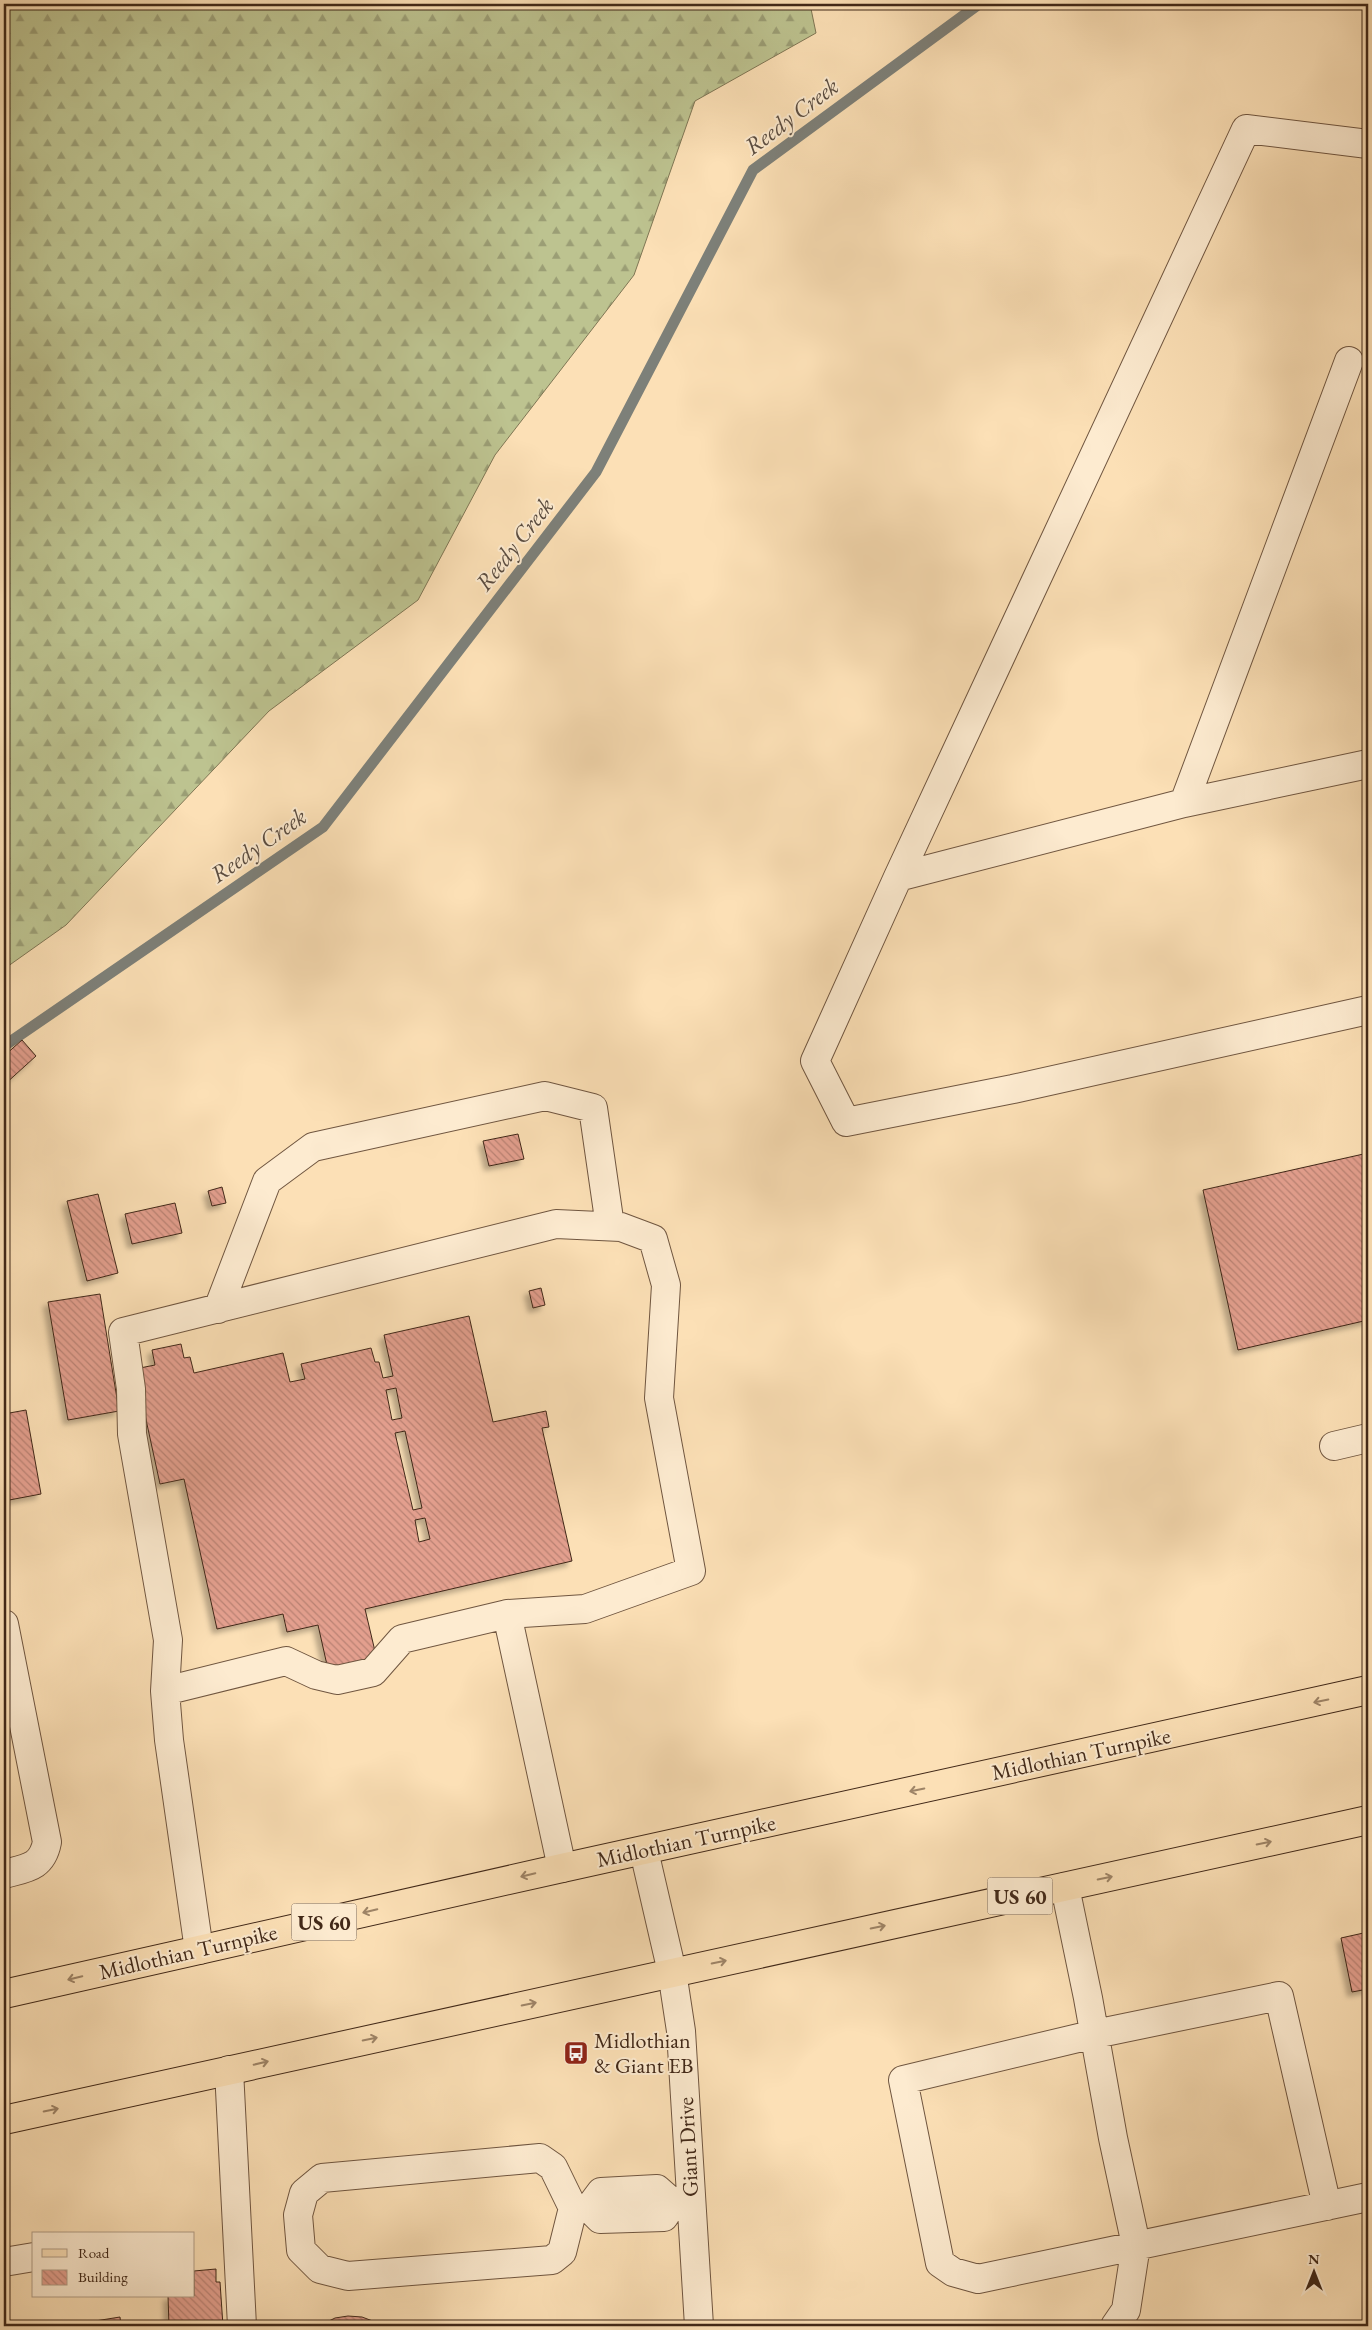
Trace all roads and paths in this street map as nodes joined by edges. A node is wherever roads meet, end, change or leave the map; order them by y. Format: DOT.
graph roads {
  1 [pos="1368,144"];
  2 [pos="1349,361"];
  3 [pos="1368,764"];
  4 [pos="1184,803"];
  5 [pos="898,877"];
  6 [pos="1368,1010"];
  7 [pos="610,1226"];
  8 [pos="218,1308"];
  9 [pos="1368,1438"];
  10 [pos="1334,1446"];
  11 [pos="507,1614"];
  12 [pos="4,1624"];
  13 [pos="1368,1690"];
  14 [pos="165,1691"];
  15 [pos="1368,1820"];
  16 [pos="644,1850"];
  17 [pos="562,1868"];
  18 [pos="4,1874"];
  19 [pos="1065,1887"];
  20 [pos="199,1950"];
  21 [pos="672,1972"];
  22 [pos="4,1994"];
  23 [pos="1095,2034"];
  24 [pos="229,2070"];
  25 [pos="4,2120"];
  26 [pos="1368,2197"];
  27 [pos="682,2202"];
  28 [pos="1327,2206"];
  29 [pos="581,2208"];
  30 [pos="1136,2245"];
  31 [pos="32,2258"];
  32 [pos="4,2262"];
  33 [pos="242,2326"];
  34 [pos="699,2326"];
  35 [pos="1116,2326"];
  1 -- 5 [label="street"];
  2 -- 4 [label="street"];
  3 -- 4 [label="street"];
  4 -- 5 [label="street"];
  5 -- 6 [label="street"];
  7 -- 8 [label="street"];
  7 -- 8 [label="street"];
  7 -- 11 [label="street"];
  8 -- 14 [label="street"];
  9 -- 10 [label="street"];
  11 -- 14 [label="street"];
  11 -- 17 [label="street"];
  12 -- 18 [label="street"];
  13 -- 16 [label="main road, Midlothian Turnpike / US 60, one-way"];
  14 -- 20 [label="street"];
  19 -- 15 [label="main road, US 60, one-way"];
  16 -- 17 [label="main road, Midlothian Turnpike / US 60"];
  16 -- 21 [label="street, Giant Drive"];
  17 -- 20 [label="main road, Midlothian Turnpike / US 60, one-way"];
  21 -- 19 [label="main road, US 60, one-way"];
  19 -- 23 [label="street"];
  20 -- 22 [label="main road, Midlothian Turnpike / US 60, one-way"];
  24 -- 21 [label="main road, US 60, one-way"];
  21 -- 27 [label="street, Giant Drive"];
  23 -- 28 [label="street"];
  23 -- 30 [label="street"];
  23 -- 30 [label="street"];
  25 -- 24 [label="main road, US 60, one-way"];
  24 -- 33 [label="street"];
  26 -- 28 [label="street"];
  27 -- 29 [label="street"];
  27 -- 34 [label="street, Giant Drive"];
  28 -- 30 [label="street"];
  29 -- 29 [label="street"];
  30 -- 35 [label="street"];
  31 -- 32 [label="street"];
}
